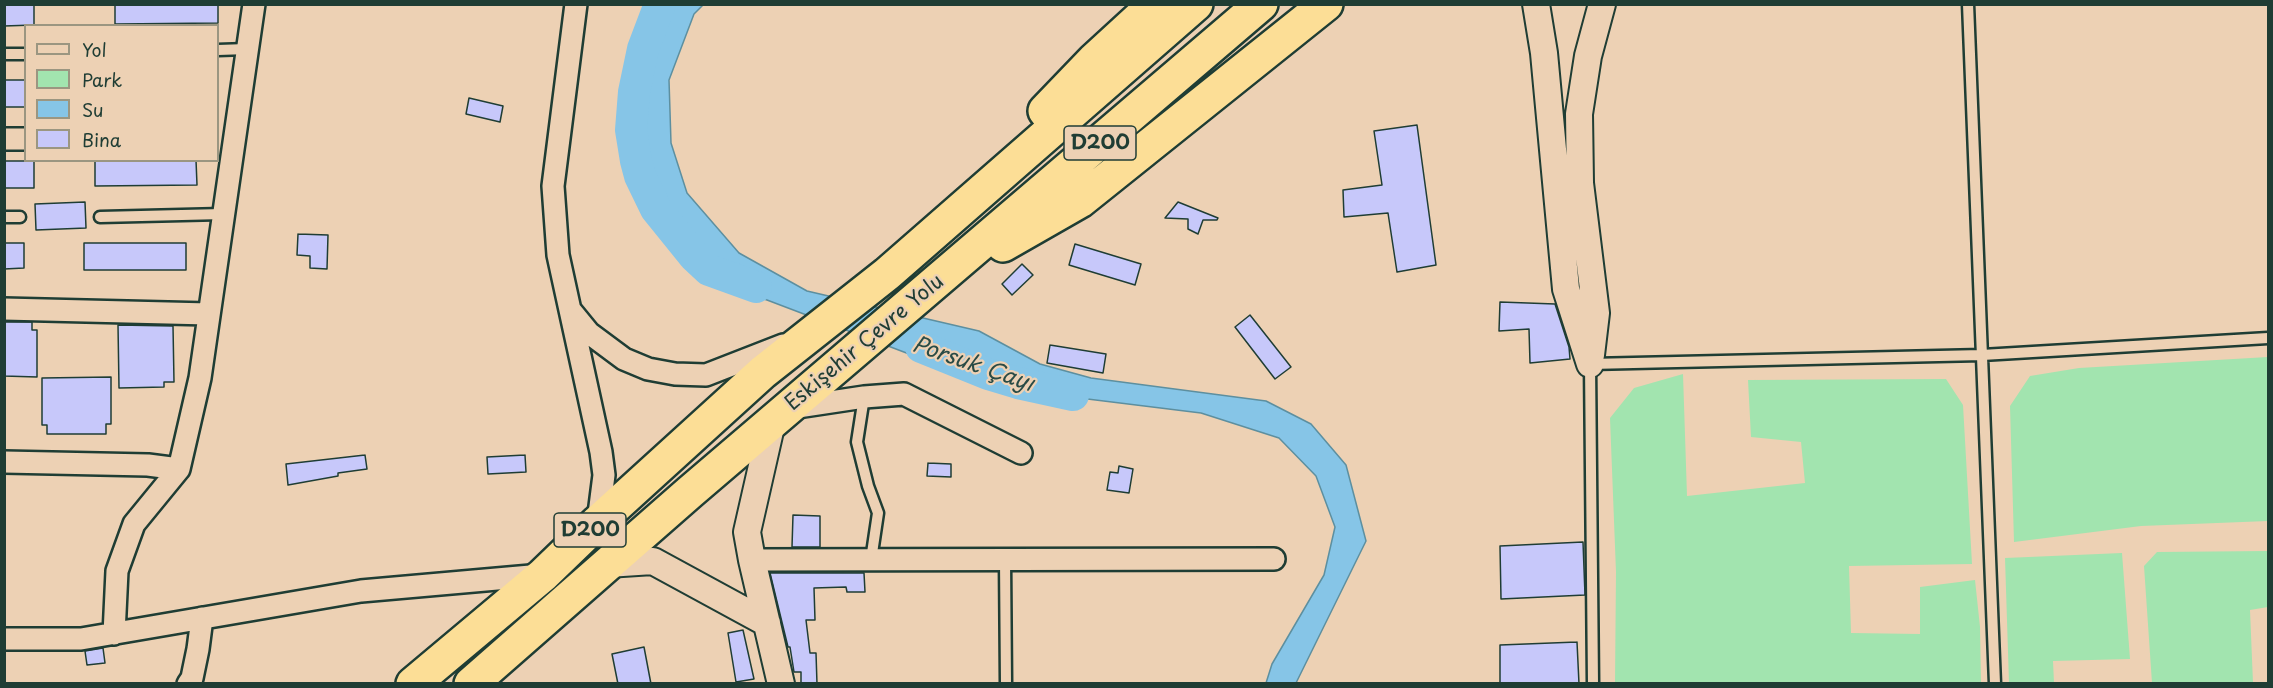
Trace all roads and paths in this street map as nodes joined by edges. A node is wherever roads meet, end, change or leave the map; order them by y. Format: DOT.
graph roads {
  1 [pos="254,4"];
  2 [pos="576,4"];
  3 [pos="1155,4"];
  4 [pos="1196,4"];
  5 [pos="1261,4"];
  6 [pos="1326,4"];
  7 [pos="1536,4"];
  8 [pos="1602,4"];
  9 [pos="1968,4"];
  10 [pos="247,49"];
  11 [pos="219,50"];
  12 [pos="4,54"];
  13 [pos="24,54"];
  14 [pos="4,139"];
  15 [pos="24,139"];
  16 [pos="226,139"];
  17 [pos="223,214"];
  18 [pos="4,217"];
  19 [pos="20,217"];
  20 [pos="100,217"];
  21 [pos="887,274"];
  22 [pos="939,281"];
  23 [pos="567,306"];
  24 [pos="4,309"];
  25 [pos="209,314"];
  26 [pos="811,333"];
  27 [pos="2268,338"];
  28 [pos="1982,355"];
  29 [pos="1590,364"];
  30 [pos="864,397"];
  31 [pos="780,415"];
  32 [pos="1021,453"];
  33 [pos="4,462"];
  34 [pos="178,469"];
  35 [pos="598,522"];
  36 [pos="1274,559"];
  37 [pos="752,560"];
  38 [pos="871,560"];
  39 [pos="1005,560"];
  40 [pos="607,564"];
  41 [pos="543,575"];
  42 [pos="202,618"];
  43 [pos="767,623"];
  44 [pos="114,634"];
  45 [pos="4,639"];
  46 [pos="188,684"];
  47 [pos="414,684"];
  48 [pos="471,684"];
  49 [pos="781,684"];
  50 [pos="1006,684"];
  51 [pos="1593,684"];
  52 [pos="1995,684"];
  1 -- 10 [label="street"];
  2 -- 23 [label="street"];
  3 -- 21 [label="highway"];
  4 -- 21 [label="highway, Eskişehir Çevre Yolu / D200"];
  5 -- 22 [label="highway, Eskişehir Çevre Yolu / D200"];
  6 -- 22 [label="highway"];
  7 -- 29 [label="street"];
  8 -- 29 [label="street"];
  9 -- 28 [label="lane"];
  10 -- 11 [label="lane"];
  10 -- 16 [label="street"];
  12 -- 13 [label="lane"];
  14 -- 15 [label="street"];
  16 -- 17 [label="street"];
  17 -- 20 [label="lane"];
  17 -- 25 [label="street"];
  18 -- 19 [label="lane"];
  21 -- 26 [label="highway, Eskişehir Çevre Yolu / D200"];
  22 -- 31 [label="highway, Eskişehir Çevre Yolu / D200"];
  23 -- 26 [label="street"];
  23 -- 35 [label="street"];
  24 -- 25 [label="street"];
  25 -- 34 [label="street"];
  26 -- 35 [label="highway, Eskişehir Çevre Yolu / D200"];
  27 -- 28 [label="lane"];
  28 -- 29 [label="lane"];
  28 -- 52 [label="lane"];
  29 -- 51 [label="lane"];
  30 -- 31 [label="street"];
  30 -- 32 [label="street"];
  30 -- 38 [label="lane"];
  31 -- 37 [label="street"];
  31 -- 40 [label="highway, Eskişehir Çevre Yolu / D200"];
  33 -- 34 [label="street"];
  34 -- 44 [label="street"];
  35 -- 41 [label="highway, Eskişehir Çevre Yolu / D200"];
  36 -- 39 [label="street"];
  37 -- 38 [label="street"];
  37 -- 43 [label="street"];
  38 -- 39 [label="street"];
  39 -- 50 [label="lane"];
  40 -- 43 [label="street"];
  40 -- 48 [label="highway, Eskişehir Çevre Yolu / D200"];
  41 -- 42 [label="street"];
  41 -- 47 [label="highway, Eskişehir Çevre Yolu / D200"];
  42 -- 44 [label="street"];
  42 -- 46 [label="street"];
  43 -- 49 [label="street"];
  44 -- 45 [label="street"];
}
